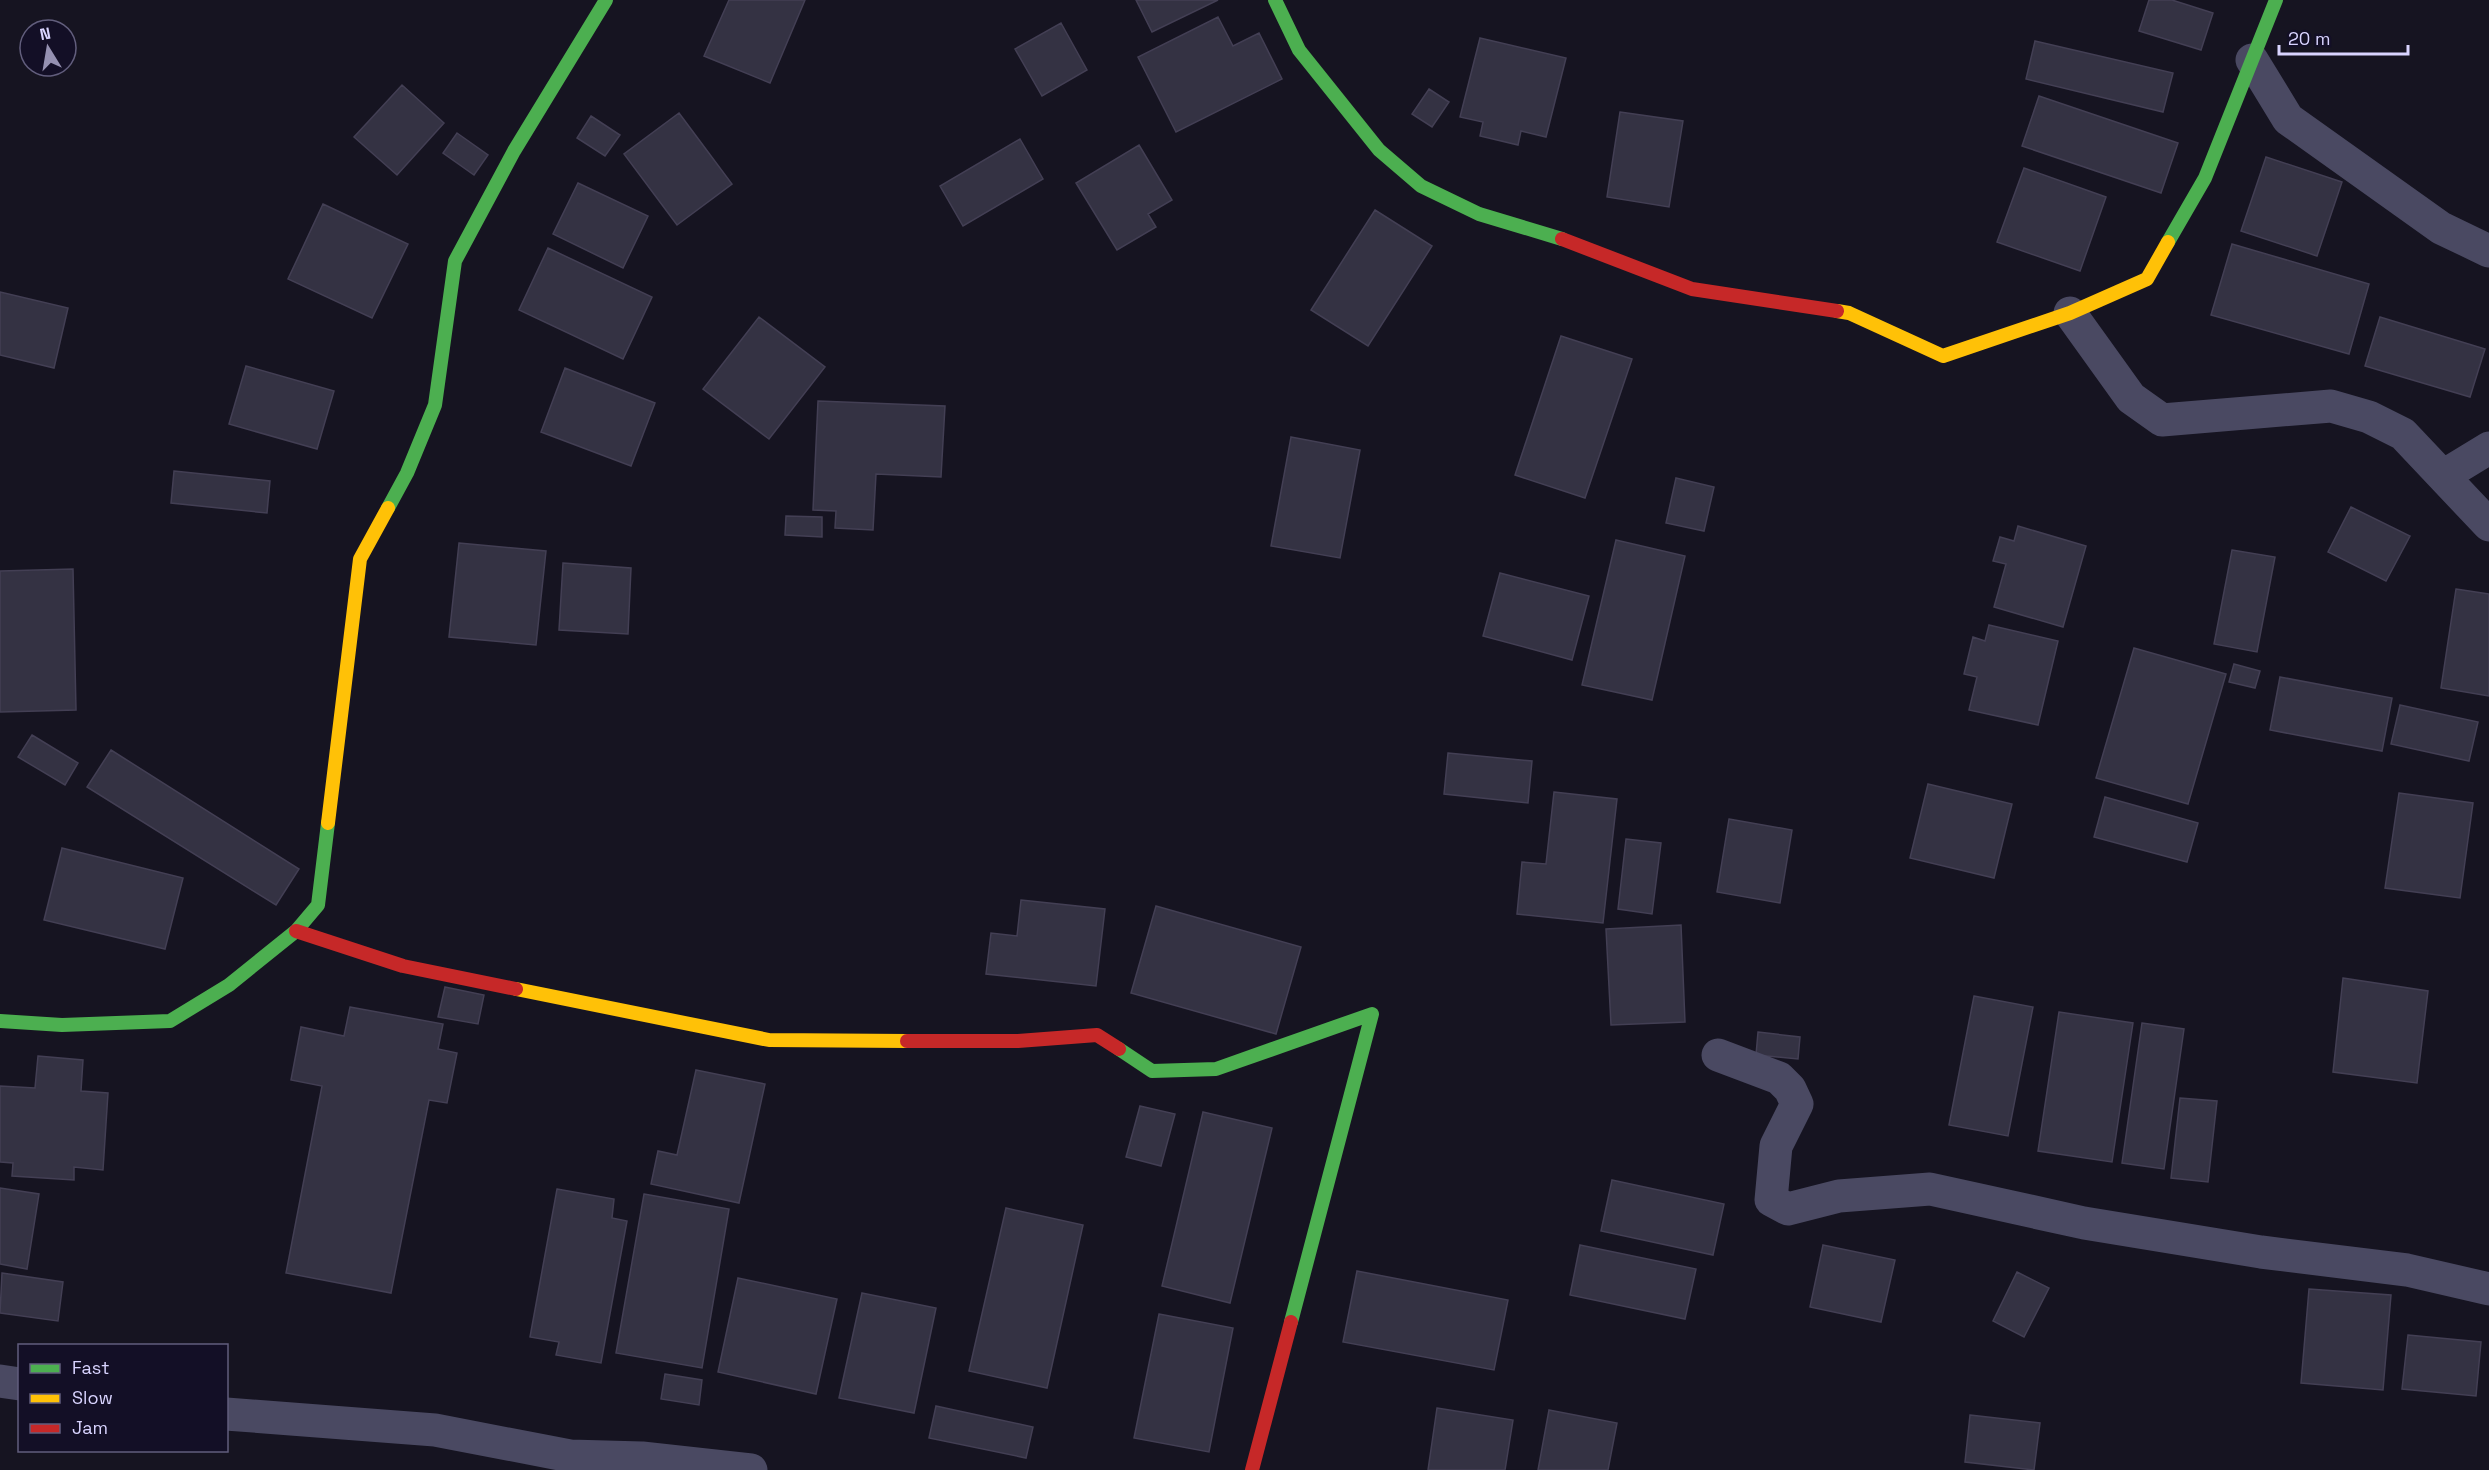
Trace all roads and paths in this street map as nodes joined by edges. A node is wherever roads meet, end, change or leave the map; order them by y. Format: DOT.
graph roads {
  1 [pos="606,0"];
  2 [pos="1275,0"];
  3 [pos="2276,0"];
  4 [pos="2252,60"];
  5 [pos="2489,251"];
  6 [pos="2070,313"];
  7 [pos="2489,448"];
  8 [pos="2443,476"];
  9 [pos="2489,525"];
  10 [pos="296,931"];
  11 [pos="0,1021"];
  12 [pos="1718,1055"];
  13 [pos="2489,1289"];
  14 [pos="0,1381"];
  15 [pos="18,1384"];
  16 [pos="228,1414"];
  17 [pos="751,1470"];
  18 [pos="1252,1470"];
  1 -- 10 [label="street"];
  2 -- 6 [label="street"];
  3 -- 4 [label="street"];
  4 -- 5 [label="street"];
  4 -- 6 [label="street"];
  6 -- 8 [label="street"];
  7 -- 8 [label="street"];
  8 -- 9 [label="street"];
  10 -- 11 [label="street"];
  10 -- 18 [label="street"];
  12 -- 13 [label="street"];
  14 -- 15 [label="street"];
  16 -- 17 [label="street"];
}
